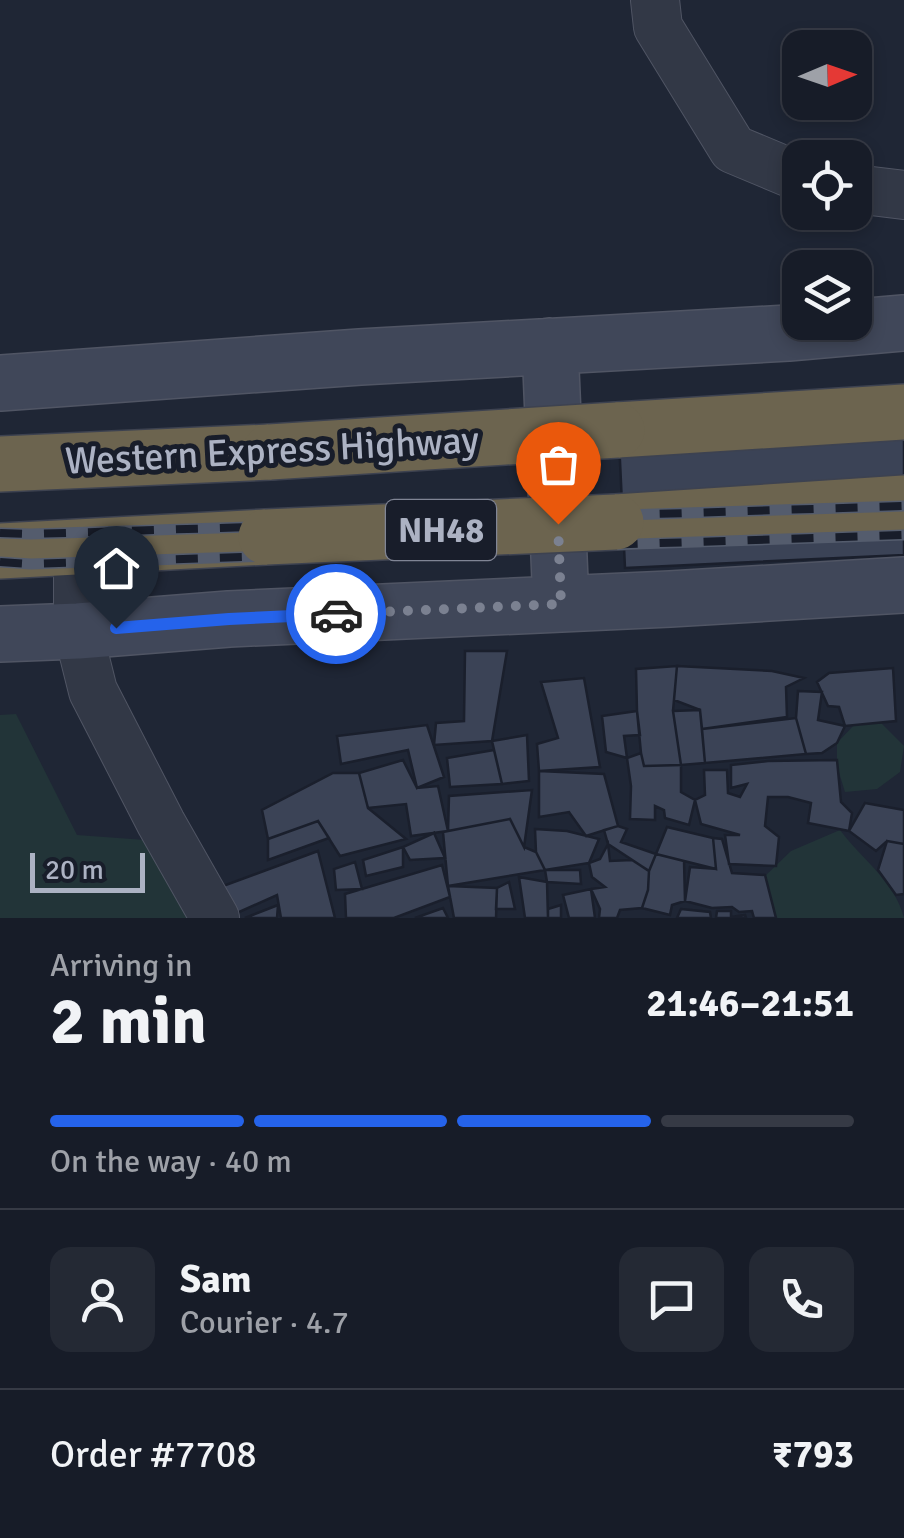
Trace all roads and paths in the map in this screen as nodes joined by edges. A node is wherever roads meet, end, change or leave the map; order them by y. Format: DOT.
graph roads {
  1 [pos="655,0"];
  2 [pos="782,169"];
  3 [pos="872,192"];
  4 [pos="904,195"];
  5 [pos="904,323"];
  6 [pos="550,346"];
  7 [pos="0,383"];
  8 [pos="904,412"];
  9 [pos="0,464"];
  10 [pos="904,504"];
  11 [pos="78,548"];
  12 [pos="0,551"];
  13 [pos="904,585"];
  14 [pos="561,604"];
  15 [pos="78,631"];
  16 [pos="0,634"];
  17 [pos="214,918"];
  1 -- 2 [label="street"];
  3 -- 4 [label="street"];
  5 -- 6 [label="street"];
  6 -- 7 [label="street"];
  6 -- 14 [label="street"];
  8 -- 9 [label="highway, Western Express Highway / NH48, bridge"];
  10 -- 11 [label="highway, NH48, bridge"];
  11 -- 12 [label="highway, NH48"];
  11 -- 15 [label="street"];
  13 -- 14 [label="street"];
  14 -- 15 [label="street"];
  15 -- 16 [label="street"];
  15 -- 17 [label="street"];
}
